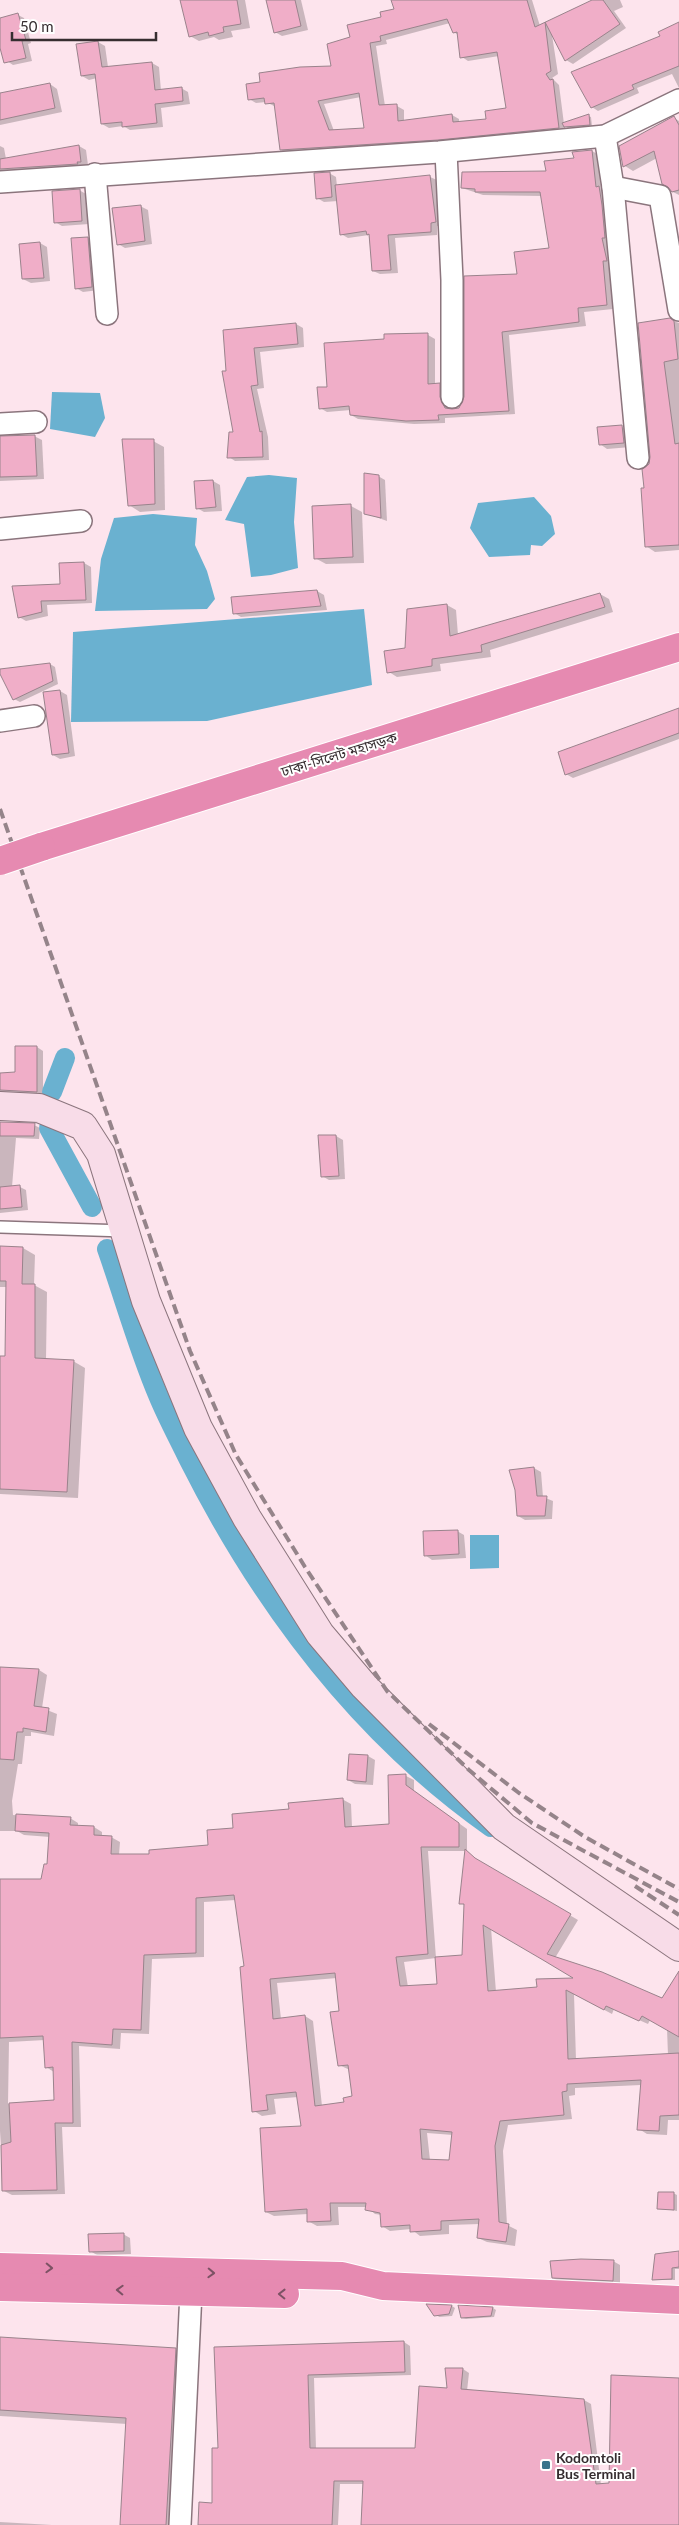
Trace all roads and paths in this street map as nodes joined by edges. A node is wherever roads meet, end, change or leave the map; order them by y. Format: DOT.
graph roads {
  1 [pos="679,100"];
  2 [pos="605,136"];
  3 [pos="446,152"];
  4 [pos="95,174"];
  5 [pos="0,182"];
  6 [pos="613,187"];
  7 [pos="679,310"];
  8 [pos="107,314"];
  9 [pos="452,397"];
  10 [pos="36,422"];
  11 [pos="0,424"];
  12 [pos="638,458"];
  13 [pos="81,521"];
  14 [pos="0,529"];
  15 [pos="679,647"];
  16 [pos="34,716"];
  17 [pos="0,721"];
  18 [pos="0,861"];
  19 [pos="0,1106"];
  20 [pos="0,1227"];
  21 [pos="125,1231"];
  22 [pos="679,1946"];
  23 [pos="0,2267"];
  24 [pos="383,2286"];
  25 [pos="0,2287"];
  26 [pos="191,2292"];
  27 [pos="679,2300"];
  28 [pos="180,2525"];
  1 -- 2 [label="street"];
  2 -- 3 [label="street"];
  2 -- 6 [label="street"];
  3 -- 4 [label="street"];
  3 -- 9 [label="street"];
  4 -- 5 [label="street"];
  4 -- 8 [label="street"];
  6 -- 7 [label="street"];
  6 -- 12 [label="street"];
  10 -- 11 [label="street"];
  13 -- 14 [label="street"];
  15 -- 18 [label="highway, ঢাকা-সিলেট মহাসড়ক, bridge"];
  16 -- 17 [label="street"];
  19 -- 21 [label="street"];
  20 -- 21 [label="lane"];
  21 -- 22 [label="street"];
  23 -- 24 [label="highway, one-way"];
  24 -- 26 [label="highway, one-way"];
  24 -- 27 [label="highway"];
  26 -- 25 [label="highway, one-way"];
  26 -- 28 [label="street"];
}
